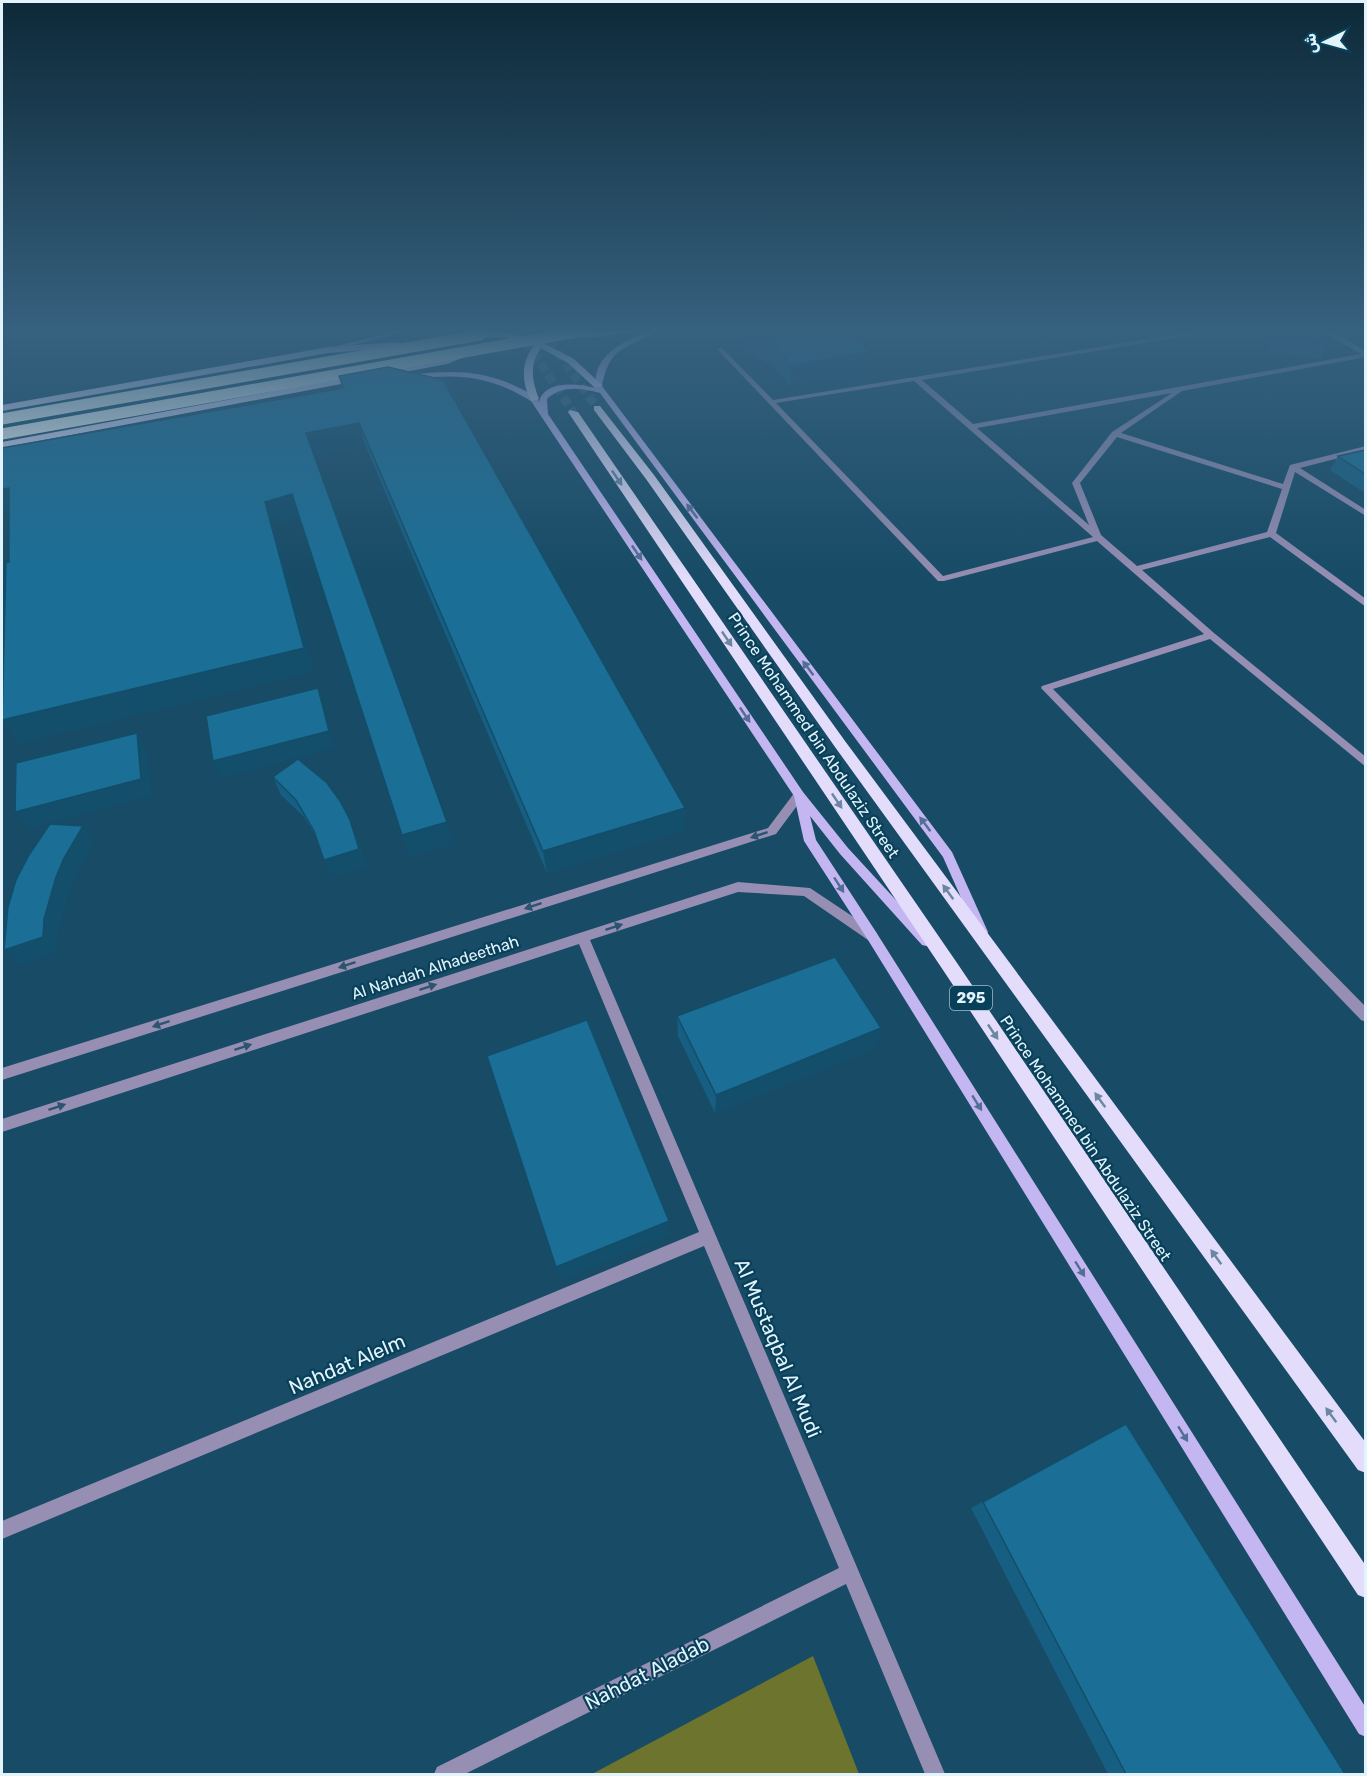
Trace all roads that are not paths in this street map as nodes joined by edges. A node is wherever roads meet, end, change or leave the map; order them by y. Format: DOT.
graph roads {
  1 [pos="38,413"];
  2 [pos="121,413"];
  3 [pos="177,413"];
  4 [pos="574,413"];
  5 [pos="601,413"];
  6 [pos="618,413"];
  7 [pos="781,413"];
  8 [pos="955,413"];
  9 [pos="1048,413"];
  10 [pos="1147,413"];
  11 [pos="544,414"];
  12 [pos="2,419"];
  13 [pos="971,427"];
  14 [pos="2,434"];
  15 [pos="1115,434"];
  16 [pos="2,445"];
  17 [pos="1365,448"];
  18 [pos="1293,467"];
  19 [pos="1286,488"];
  20 [pos="1365,514"];
  21 [pos="1271,534"];
  22 [pos="1099,538"];
  23 [pos="1137,569"];
  24 [pos="1365,604"];
  25 [pos="1211,635"];
  26 [pos="1360,755"];
  27 [pos="1365,763"];
  28 [pos="799,795"];
  29 [pos="872,936"];
  30 [pos="582,937"];
  31 [pos="990,950"];
  32 [pos="949,965"];
  33 [pos="1365,1016"];
  34 [pos="2,1074"];
  35 [pos="2,1125"];
  36 [pos="709,1236"];
  37 [pos="1365,1462"];
  38 [pos="2,1530"];
  39 [pos="850,1572"];
  40 [pos="1365,1587"];
  41 [pos="1365,1727"];
  42 [pos="444,1774"];
  43 [pos="935,1774"];
  1 -- 12 [label="highway, bridge"];
  2 -- 14 [label="highway, bridge"];
  3 -- 16 [label="main road"];
  4 -- 32 [label="main road, Prince Mohammed bin Abdulaziz Street / 295, one-way"];
  31 -- 5 [label="main road, Prince Mohammed bin Abdulaziz Street / 295, one-way"];
  31 -- 6 [label="main road, one-way"];
  7 -- 22 [label="street"];
  8 -- 13 [label="street"];
  9 -- 13 [label="street"];
  10 -- 15 [label="street"];
  11 -- 28 [label="main road, one-way"];
  13 -- 22 [label="street"];
  15 -- 19 [label="street"];
  15 -- 22 [label="street"];
  17 -- 18 [label="street"];
  18 -- 19 [label="street"];
  18 -- 20 [label="street"];
  19 -- 21 [label="street"];
  21 -- 23 [label="street"];
  21 -- 24 [label="street"];
  22 -- 23 [label="street"];
  23 -- 25 [label="street"];
  25 -- 26 [label="street"];
  25 -- 33 [label="street"];
  26 -- 27 [label="street"];
  28 -- 29 [label="main road, one-way"];
  28 -- 32 [label="main road"];
  28 -- 34 [label="street, Al Nahdah Alhadeethah, one-way"];
  30 -- 29 [label="street, Al Nahdah Alhadeethah, one-way"];
  29 -- 41 [label="main road, one-way"];
  35 -- 30 [label="street, Al Nahdah Alhadeethah, one-way"];
  30 -- 36 [label="street, Al Mustaqbal Al Mudi"];
  37 -- 31 [label="main road, Prince Mohammed bin Abdulaziz Street / 295, one-way"];
  32 -- 40 [label="main road, Prince Mohammed bin Abdulaziz Street / 295, one-way"];
  36 -- 38 [label="street, Nahdat Alelm"];
  36 -- 39 [label="street, Al Mustaqbal Al Mudi"];
  39 -- 42 [label="street, Nahdat Aladab"];
  39 -- 43 [label="street, Al Mustaqbal Al Mudi"];
}
